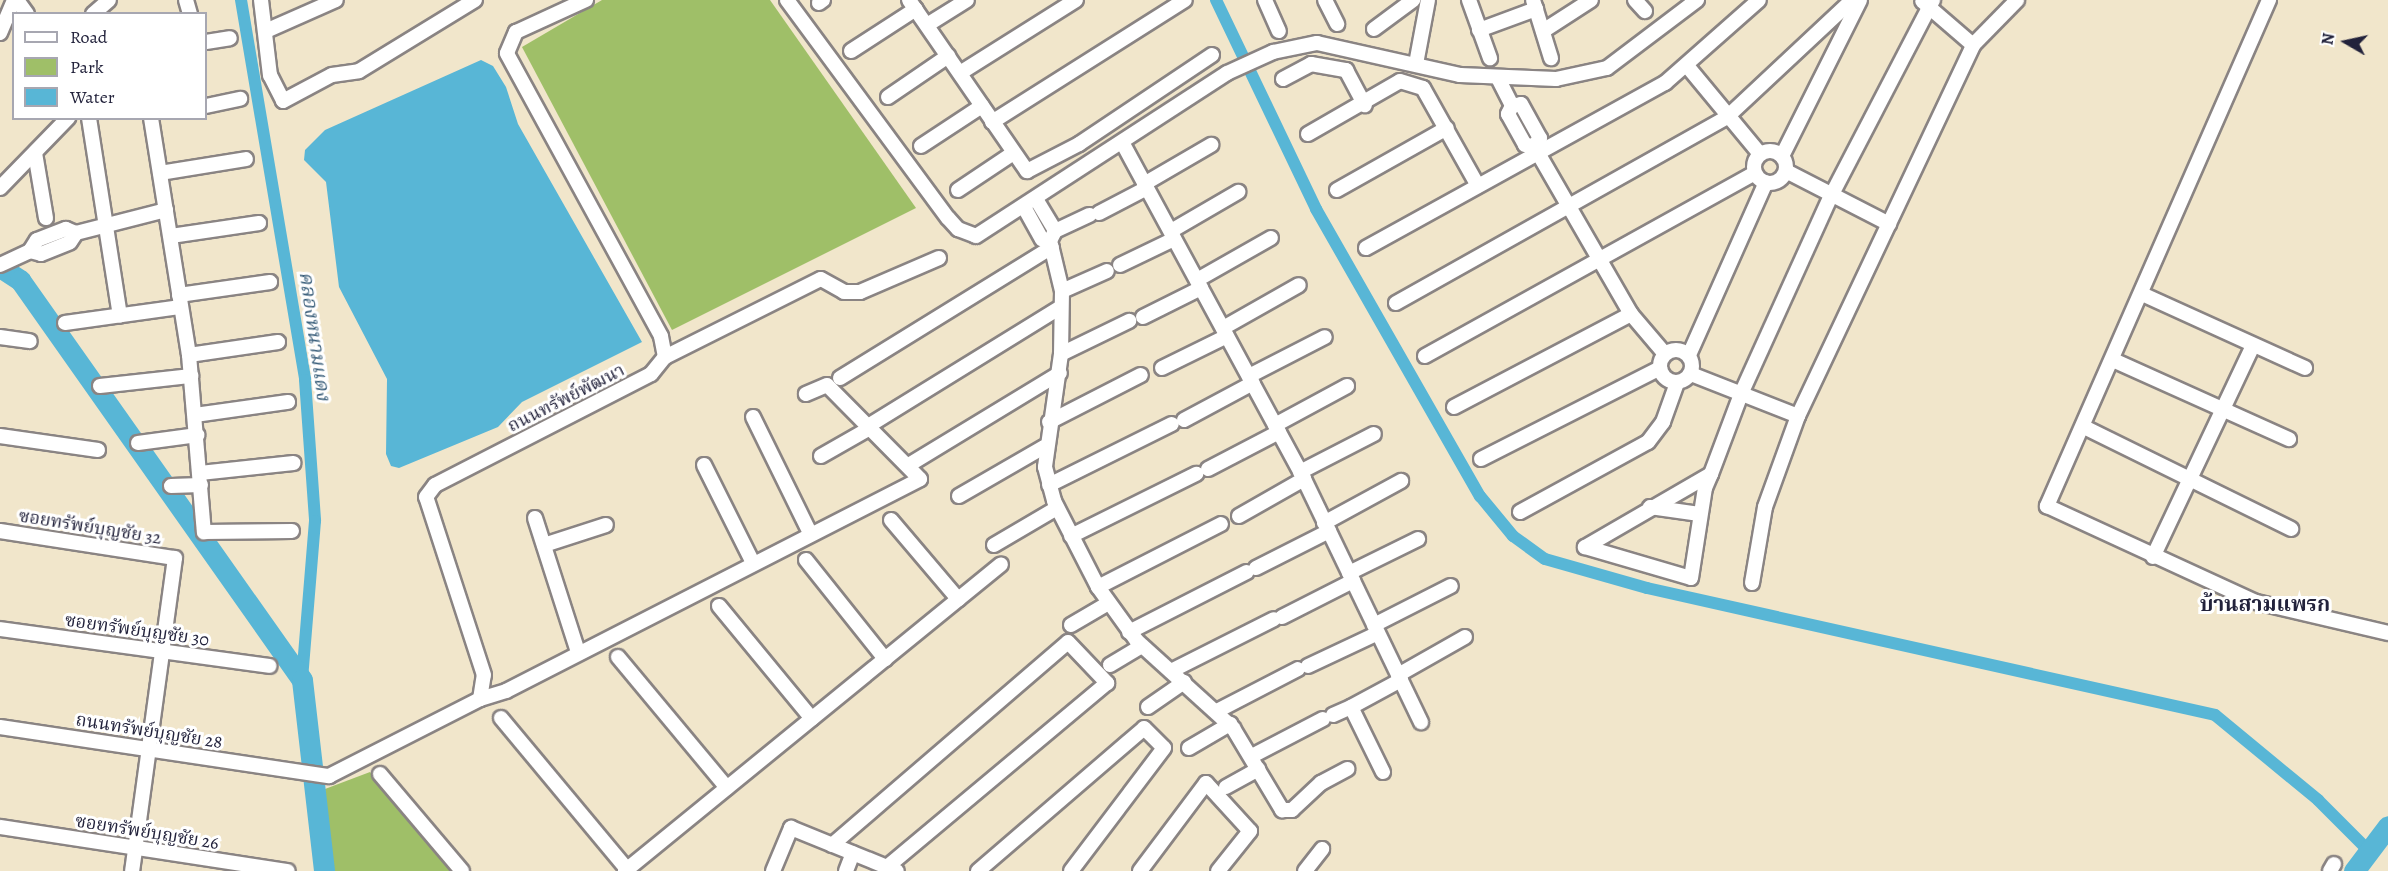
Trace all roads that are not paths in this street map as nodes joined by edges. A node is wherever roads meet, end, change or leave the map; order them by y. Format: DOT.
graph roads {
  1 [pos="15,0"];
  2 [pos="109,0"];
  3 [pos="261,0"];
  4 [pos="336,0"];
  5 [pos="475,0"];
  6 [pos="586,0"];
  7 [pos="787,0"];
  8 [pos="967,0"];
  9 [pos="1076,0"];
  10 [pos="1185,0"];
  11 [pos="1265,0"];
  12 [pos="1325,0"];
  13 [pos="1413,0"];
  14 [pos="1428,0"];
  15 [pos="1468,0"];
  16 [pos="1591,0"];
  17 [pos="1635,0"];
  18 [pos="1697,0"];
  19 [pos="1759,0"];
  20 [pos="1852,0"];
  21 [pos="1860,0"];
  22 [pos="2017,0"];
  23 [pos="2269,0"];
  24 [pos="1926,2"];
  25 [pos="571,3"];
  26 [pos="913,5"];
  27 [pos="1534,5"];
  28 [pos="25,12"];
  29 [pos="95,12"];
  30 [pos="1645,12"];
  31 [pos="1337,24"];
  32 [pos="927,25"];
  33 [pos="1821,27"];
  34 [pos="1374,29"];
  35 [pos="268,30"];
  36 [pos="1479,30"];
  37 [pos="1279,31"];
  38 [pos="1543,31"];
  39 [pos="0,33"];
  40 [pos="230,38"];
  41 [pos="207,42"];
  42 [pos="1973,45"];
  43 [pos="1839,46"];
  44 [pos="851,51"];
  45 [pos="1212,55"];
  46 [pos="948,56"];
  47 [pos="1490,58"];
  48 [pos="1551,58"];
  49 [pos="1416,64"];
  50 [pos="1688,67"];
  51 [pos="960,73"];
  52 [pos="1283,79"];
  53 [pos="1499,80"];
  54 [pos="888,97"];
  55 [pos="240,99"];
  56 [pos="207,105"];
  57 [pos="1365,105"];
  58 [pos="982,106"];
  59 [pos="1726,118"];
  60 [pos="66,120"];
  61 [pos="89,120"];
  62 [pos="151,120"];
  63 [pos="992,122"];
  64 [pos="1447,128"];
  65 [pos="1308,134"];
  66 [pos="1122,142"];
  67 [pos="921,146"];
  68 [pos="1211,146"];
  69 [pos="1535,149"];
  70 [pos="35,153"];
  71 [pos="1011,153"];
  72 [pos="1760,154"];
  73 [pos="1782,156"];
  74 [pos="246,159"];
  75 [pos="1786,171"];
  76 [pos="160,173"];
  77 [pos="1755,173"];
  78 [pos="1766,182"];
  79 [pos="1145,186"];
  80 [pos="1478,186"];
  81 [pos="0,188"];
  82 [pos="958,190"];
  83 [pos="1337,190"];
  84 [pos="1238,192"];
  85 [pos="1832,196"];
  86 [pos="1036,199"];
  87 [pos="1024,207"];
  88 [pos="166,210"];
  89 [pos="1568,211"];
  90 [pos="46,218"];
  91 [pos="259,223"];
  92 [pos="1889,224"];
  93 [pos="106,225"];
  94 [pos="1172,235"];
  95 [pos="171,236"];
  96 [pos="1271,238"];
  97 [pos="1052,240"];
  98 [pos="1366,248"];
  99 [pos="939,258"];
  100 [pos="1598,260"];
  101 [pos="0,265"];
  102 [pos="270,282"];
  103 [pos="1199,284"];
  104 [pos="1299,285"];
  105 [pos="1062,291"];
  106 [pos="2142,294"];
  107 [pos="180,301"];
  108 [pos="1396,303"];
  109 [pos="1061,308"];
  110 [pos="1631,314"];
  111 [pos="120,316"];
  112 [pos="1143,317"];
  113 [pos="1129,321"];
  114 [pos="65,324"];
  115 [pos="1225,332"];
  116 [pos="0,337"];
  117 [pos="1325,337"];
  118 [pos="30,341"];
  119 [pos="278,342"];
  120 [pos="2253,345"];
  121 [pos="1061,354"];
  122 [pos="1665,354"];
  123 [pos="189,355"];
  124 [pos="1689,355"];
  125 [pos="1425,356"];
  126 [pos="665,357"];
  127 [pos="2113,360"];
  128 [pos="1162,368"];
  129 [pos="1660,368"];
  130 [pos="2305,368"];
  131 [pos="1060,373"];
  132 [pos="1691,374"];
  133 [pos="1140,375"];
  134 [pos="191,376"];
  135 [pos="840,378"];
  136 [pos="1251,379"];
  137 [pos="1677,383"];
  138 [pos="100,386"];
  139 [pos="1347,386"];
  140 [pos="806,394"];
  141 [pos="1741,394"];
  142 [pos="288,402"];
  143 [pos="1454,407"];
  144 [pos="2222,408"];
  145 [pos="195,415"];
  146 [pos="1798,416"];
  147 [pos="753,417"];
  148 [pos="1049,422"];
  149 [pos="871,426"];
  150 [pos="2084,427"];
  151 [pos="1277,429"];
  152 [pos="1374,434"];
  153 [pos="197,435"];
  154 [pos="0,436"];
  155 [pos="2289,439"];
  156 [pos="138,442"];
  157 [pos="1044,447"];
  158 [pos="98,450"];
  159 [pos="820,456"];
  160 [pos="1482,459"];
  161 [pos="293,463"];
  162 [pos="912,463"];
  163 [pos="704,465"];
  164 [pos="1711,474"];
  165 [pos="1302,476"];
  166 [pos="2192,476"];
  167 [pos="201,479"];
  168 [pos="1401,481"];
  169 [pos="1049,485"];
  170 [pos="171,486"];
  171 [pos="959,496"];
  172 [pos="1650,507"];
  173 [pos="1058,508"];
  174 [pos="1520,512"];
  175 [pos="1700,514"];
  176 [pos="1239,516"];
  177 [pos="535,518"];
  178 [pos="891,520"];
  179 [pos="1221,524"];
  180 [pos="606,525"];
  181 [pos="1327,527"];
  182 [pos="2291,529"];
  183 [pos="0,531"];
  184 [pos="292,531"];
  185 [pos="811,535"];
  186 [pos="1071,536"];
  187 [pos="1418,539"];
  188 [pos="543,545"];
  189 [pos="994,545"];
  190 [pos="2153,557"];
  191 [pos="806,560"];
  192 [pos="753,563"];
  193 [pos="1001,564"];
  194 [pos="1351,577"];
  195 [pos="1752,583"];
  196 [pos="1451,586"];
  197 [pos="1098,587"];
  198 [pos="958,599"];
  199 [pos="1107,604"];
  200 [pos="719,606"];
  201 [pos="1071,625"];
  202 [pos="0,629"];
  203 [pos="1376,629"];
  204 [pos="1129,632"];
  205 [pos="2388,633"];
  206 [pos="1465,638"];
  207 [pos="1142,646"];
  208 [pos="162,652"];
  209 [pos="578,652"];
  210 [pos="618,657"];
  211 [pos="885,658"];
  212 [pos="1110,665"];
  213 [pos="269,666"];
  214 [pos="1171,671"];
  215 [pos="1400,678"];
  216 [pos="1184,682"];
  217 [pos="480,699"];
  218 [pos="1148,707"];
  219 [pos="1351,707"];
  220 [pos="1217,711"];
  221 [pos="501,717"];
  222 [pos="812,719"];
  223 [pos="1421,722"];
  224 [pos="1230,724"];
  225 [pos="0,727"];
  226 [pos="1189,748"];
  227 [pos="149,749"];
  228 [pos="1255,762"];
  229 [pos="1347,769"];
  230 [pos="1383,772"];
  231 [pos="380,774"];
  232 [pos="1226,787"];
  233 [pos="728,788"];
  234 [pos="0,827"];
  235 [pos="832,845"];
  236 [pos="135,849"];
  237 [pos="1322,849"];
  238 [pos="853,853"];
  239 [pos="892,869"];
  240 [pos="626,870"];
  241 [pos="132,871"];
  242 [pos="288,871"];
  243 [pos="462,871"];
  244 [pos="773,871"];
  245 [pos="846,871"];
  246 [pos="978,871"];
  247 [pos="1071,871"];
  248 [pos="1140,871"];
  249 [pos="1218,871"];
  250 [pos="1305,871"];
  1 -- 28 [label="street"];
  1 -- 39 [label="street"];
  2 -- 29 [label="street"];
  3 -- 35 [label="street"];
  4 -- 35 [label="street"];
  5 -- 35 [label="street"];
  6 -- 25 [label="street"];
  7 -- 87 [label="street"];
  8 -- 32 [label="street"];
  9 -- 51 [label="street"];
  10 -- 63 [label="street"];
  11 -- 37 [label="street"];
  12 -- 31 [label="street"];
  13 -- 34 [label="street"];
  14 -- 49 [label="street"];
  15 -- 36 [label="street"];
  16 -- 38 [label="street"];
  17 -- 30 [label="street"];
  18 -- 53 [label="street"];
  19 -- 50 [label="street"];
  20 -- 33 [label="street"];
  21 -- 43 [label="street"];
  22 -- 42 [label="street"];
  23 -- 106 [label="street"];
  24 -- 42 [label="street"];
  24 -- 85 [label="street"];
  25 -- 126 [label="street"];
  26 -- 32 [label="street"];
  26 -- 44 [label="street"];
  27 -- 36 [label="street"];
  27 -- 38 [label="street"];
  32 -- 46 [label="street"];
  33 -- 43 [label="street"];
  33 -- 59 [label="street"];
  36 -- 47 [label="street"];
  38 -- 48 [label="street"];
  40 -- 41 [label="street"];
  42 -- 92 [label="street"];
  43 -- 73 [label="street"];
  45 -- 71 [label="street"];
  46 -- 51 [label="street"];
  46 -- 54 [label="street"];
  49 -- 53 [label="street"];
  49 -- 66 [label="street"];
  50 -- 59 [label="street"];
  50 -- 69 [label="street"];
  51 -- 58 [label="street"];
  52 -- 57 [label="street"];
  53 -- 69 [label="street"];
  55 -- 56 [label="street"];
  57 -- 64 [label="street"];
  57 -- 65 [label="street"];
  58 -- 63 [label="street"];
  58 -- 67 [label="street"];
  59 -- 72 [label="street"];
  59 -- 89 [label="street"];
  60 -- 70 [label="street"];
  61 -- 93 [label="street"];
  62 -- 76 [label="street"];
  63 -- 71 [label="street"];
  64 -- 80 [label="street"];
  64 -- 83 [label="street"];
  66 -- 79 [label="street"];
  66 -- 86 [label="street"];
  68 -- 79 [label="street"];
  69 -- 80 [label="street"];
  69 -- 89 [label="street"];
  70 -- 81 [label="street"];
  70 -- 90 [label="street"];
  71 -- 82 [label="street"];
  72 -- 73 [label="street"];
  72 -- 77 [label="street"];
  73 -- 75 [label="street"];
  74 -- 76 [label="street"];
  75 -- 78 [label="street"];
  75 -- 85 [label="street"];
  76 -- 88 [label="street"];
  77 -- 78 [label="street"];
  77 -- 100 [label="street"];
  78 -- 124 [label="street"];
  79 -- 94 [label="street"];
  79 -- 97 [label="street"];
  80 -- 98 [label="street"];
  84 -- 94 [label="street"];
  85 -- 92 [label="street"];
  85 -- 141 [label="street"];
  86 -- 87 [label="street"];
  86 -- 97 [label="street"];
  87 -- 97 [label="street"];
  88 -- 93 [label="street"];
  88 -- 95 [label="street"];
  89 -- 100 [label="street"];
  89 -- 108 [label="street"];
  91 -- 95 [label="street"];
  92 -- 146 [label="street"];
  93 -- 101 [label="street"];
  93 -- 111 [label="street"];
  94 -- 103 [label="street"];
  94 -- 105 [label="street"];
  95 -- 107 [label="street"];
  96 -- 103 [label="street"];
  97 -- 105 [label="street"];
  97 -- 135 [label="street"];
  99 -- 126 [label="street"];
  100 -- 110 [label="street"];
  100 -- 125 [label="street"];
  102 -- 107 [label="street"];
  103 -- 112 [label="street"];
  103 -- 115 [label="street"];
  104 -- 115 [label="street"];
  105 -- 109 [label="street"];
  106 -- 120 [label="street"];
  106 -- 127 [label="street"];
  107 -- 111 [label="street"];
  107 -- 123 [label="street"];
  109 -- 121 [label="street"];
  109 -- 149 [label="street"];
  110 -- 122 [label="street"];
  110 -- 143 [label="street"];
  111 -- 114 [label="street"];
  113 -- 121 [label="street"];
  115 -- 128 [label="street"];
  115 -- 136 [label="street"];
  116 -- 118 [label="street"];
  117 -- 136 [label="street"];
  119 -- 123 [label="street"];
  120 -- 130 [label="street"];
  120 -- 144 [label="street"];
  121 -- 131 [label="street"];
  122 -- 124 [label="street"];
  122 -- 129 [label="street"];
  123 -- 134 [label="street"];
  124 -- 132 [label="street"];
  126 -- 217 [label="street, ถนนทรัพย์พัฒนา"];
  127 -- 144 [label="street"];
  127 -- 150 [label="street"];
  129 -- 137 [label="street"];
  129 -- 160 [label="street"];
  131 -- 148 [label="street"];
  131 -- 162 [label="street"];
  132 -- 137 [label="street"];
  132 -- 141 [label="street"];
  133 -- 148 [label="street"];
  134 -- 138 [label="street"];
  134 -- 145 [label="street"];
  136 -- 151 [label="street"];
  136 -- 169 [label="street"];
  137 -- 174 [label="street"];
  139 -- 151 [label="street"];
  140 -- 149 [label="street"];
  141 -- 146 [label="street"];
  141 -- 164 [label="street"];
  142 -- 145 [label="street"];
  144 -- 155 [label="street"];
  144 -- 166 [label="street"];
  145 -- 153 [label="street"];
  146 -- 195 [label="street"];
  147 -- 185 [label="street"];
  148 -- 157 [label="street"];
  149 -- 159 [label="street"];
  149 -- 185 [label="street"];
  150 -- 166 [label="street"];
  150 -- 190 [label="street"];
  151 -- 165 [label="street"];
  151 -- 186 [label="street"];
  152 -- 165 [label="street"];
  153 -- 156 [label="street"];
  153 -- 167 [label="street"];
  154 -- 158 [label="street"];
  157 -- 169 [label="street"];
  157 -- 171 [label="street"];
  161 -- 167 [label="street"];
  163 -- 192 [label="street"];
  164 -- 172 [label="street"];
  164 -- 175 [label="street"];
  165 -- 176 [label="street"];
  165 -- 181 [label="street"];
  166 -- 182 [label="street"];
  166 -- 190 [label="street"];
  167 -- 170 [label="street"];
  167 -- 184 [label="street"];
  168 -- 181 [label="street"];
  169 -- 173 [label="street"];
  172 -- 175 [label="street"];
  172 -- 175 [label="street"];
  173 -- 186 [label="street"];
  173 -- 189 [label="street"];
  177 -- 188 [label="street"];
  178 -- 198 [label="street"];
  179 -- 197 [label="street"];
  180 -- 188 [label="street"];
  181 -- 194 [label="street"];
  181 -- 204 [label="street"];
  183 -- 208 [label="street, ซอยทรัพย์บุญชัย 32"];
  185 -- 192 [label="street"];
  186 -- 197 [label="street"];
  187 -- 194 [label="street"];
  188 -- 209 [label="street"];
  190 -- 205 [label="street"];
  191 -- 211 [label="street"];
  192 -- 209 [label="street"];
  193 -- 198 [label="street"];
  194 -- 203 [label="street"];
  194 -- 214 [label="street"];
  196 -- 203 [label="street"];
  197 -- 199 [label="street"];
  198 -- 211 [label="street"];
  199 -- 201 [label="street"];
  199 -- 204 [label="street"];
  200 -- 222 [label="street"];
  202 -- 208 [label="street, ซอยทรัพย์บุญชัย 30"];
  203 -- 215 [label="street"];
  203 -- 220 [label="street"];
  204 -- 207 [label="street"];
  206 -- 215 [label="street"];
  207 -- 212 [label="street"];
  207 -- 214 [label="street"];
  208 -- 213 [label="street, ซอยทรัพย์บุญชัย 30"];
  208 -- 227 [label="street"];
  209 -- 217 [label="street"];
  210 -- 233 [label="street"];
  211 -- 222 [label="street"];
  214 -- 216 [label="street"];
  215 -- 219 [label="street"];
  215 -- 223 [label="street"];
  216 -- 218 [label="street"];
  216 -- 220 [label="street"];
  217 -- 227 [label="street, ถนนทรัพย์บุญชัย 28"];
  219 -- 228 [label="street"];
  219 -- 230 [label="street"];
  220 -- 224 [label="street"];
  221 -- 240 [label="street"];
  222 -- 233 [label="street"];
  224 -- 226 [label="street"];
  224 -- 228 [label="street"];
  225 -- 227 [label="street, ถนนทรัพย์บุญชัย 28"];
  227 -- 236 [label="street"];
  228 -- 229 [label="street"];
  228 -- 232 [label="street"];
  231 -- 243 [label="street"];
  233 -- 240 [label="street"];
  234 -- 236 [label="street, ซอยทรัพย์บุญชัย 26"];
  235 -- 238 [label="street"];
  235 -- 239 [label="street"];
  235 -- 244 [label="street"];
  236 -- 241 [label="street"];
  236 -- 242 [label="street, ซอยทรัพย์บุญชัย 26"];
  237 -- 250 [label="street"];
  238 -- 239 [label="street"];
  238 -- 245 [label="street"];
  246 -- 247 [label="street"];
  248 -- 249 [label="street"];
}
